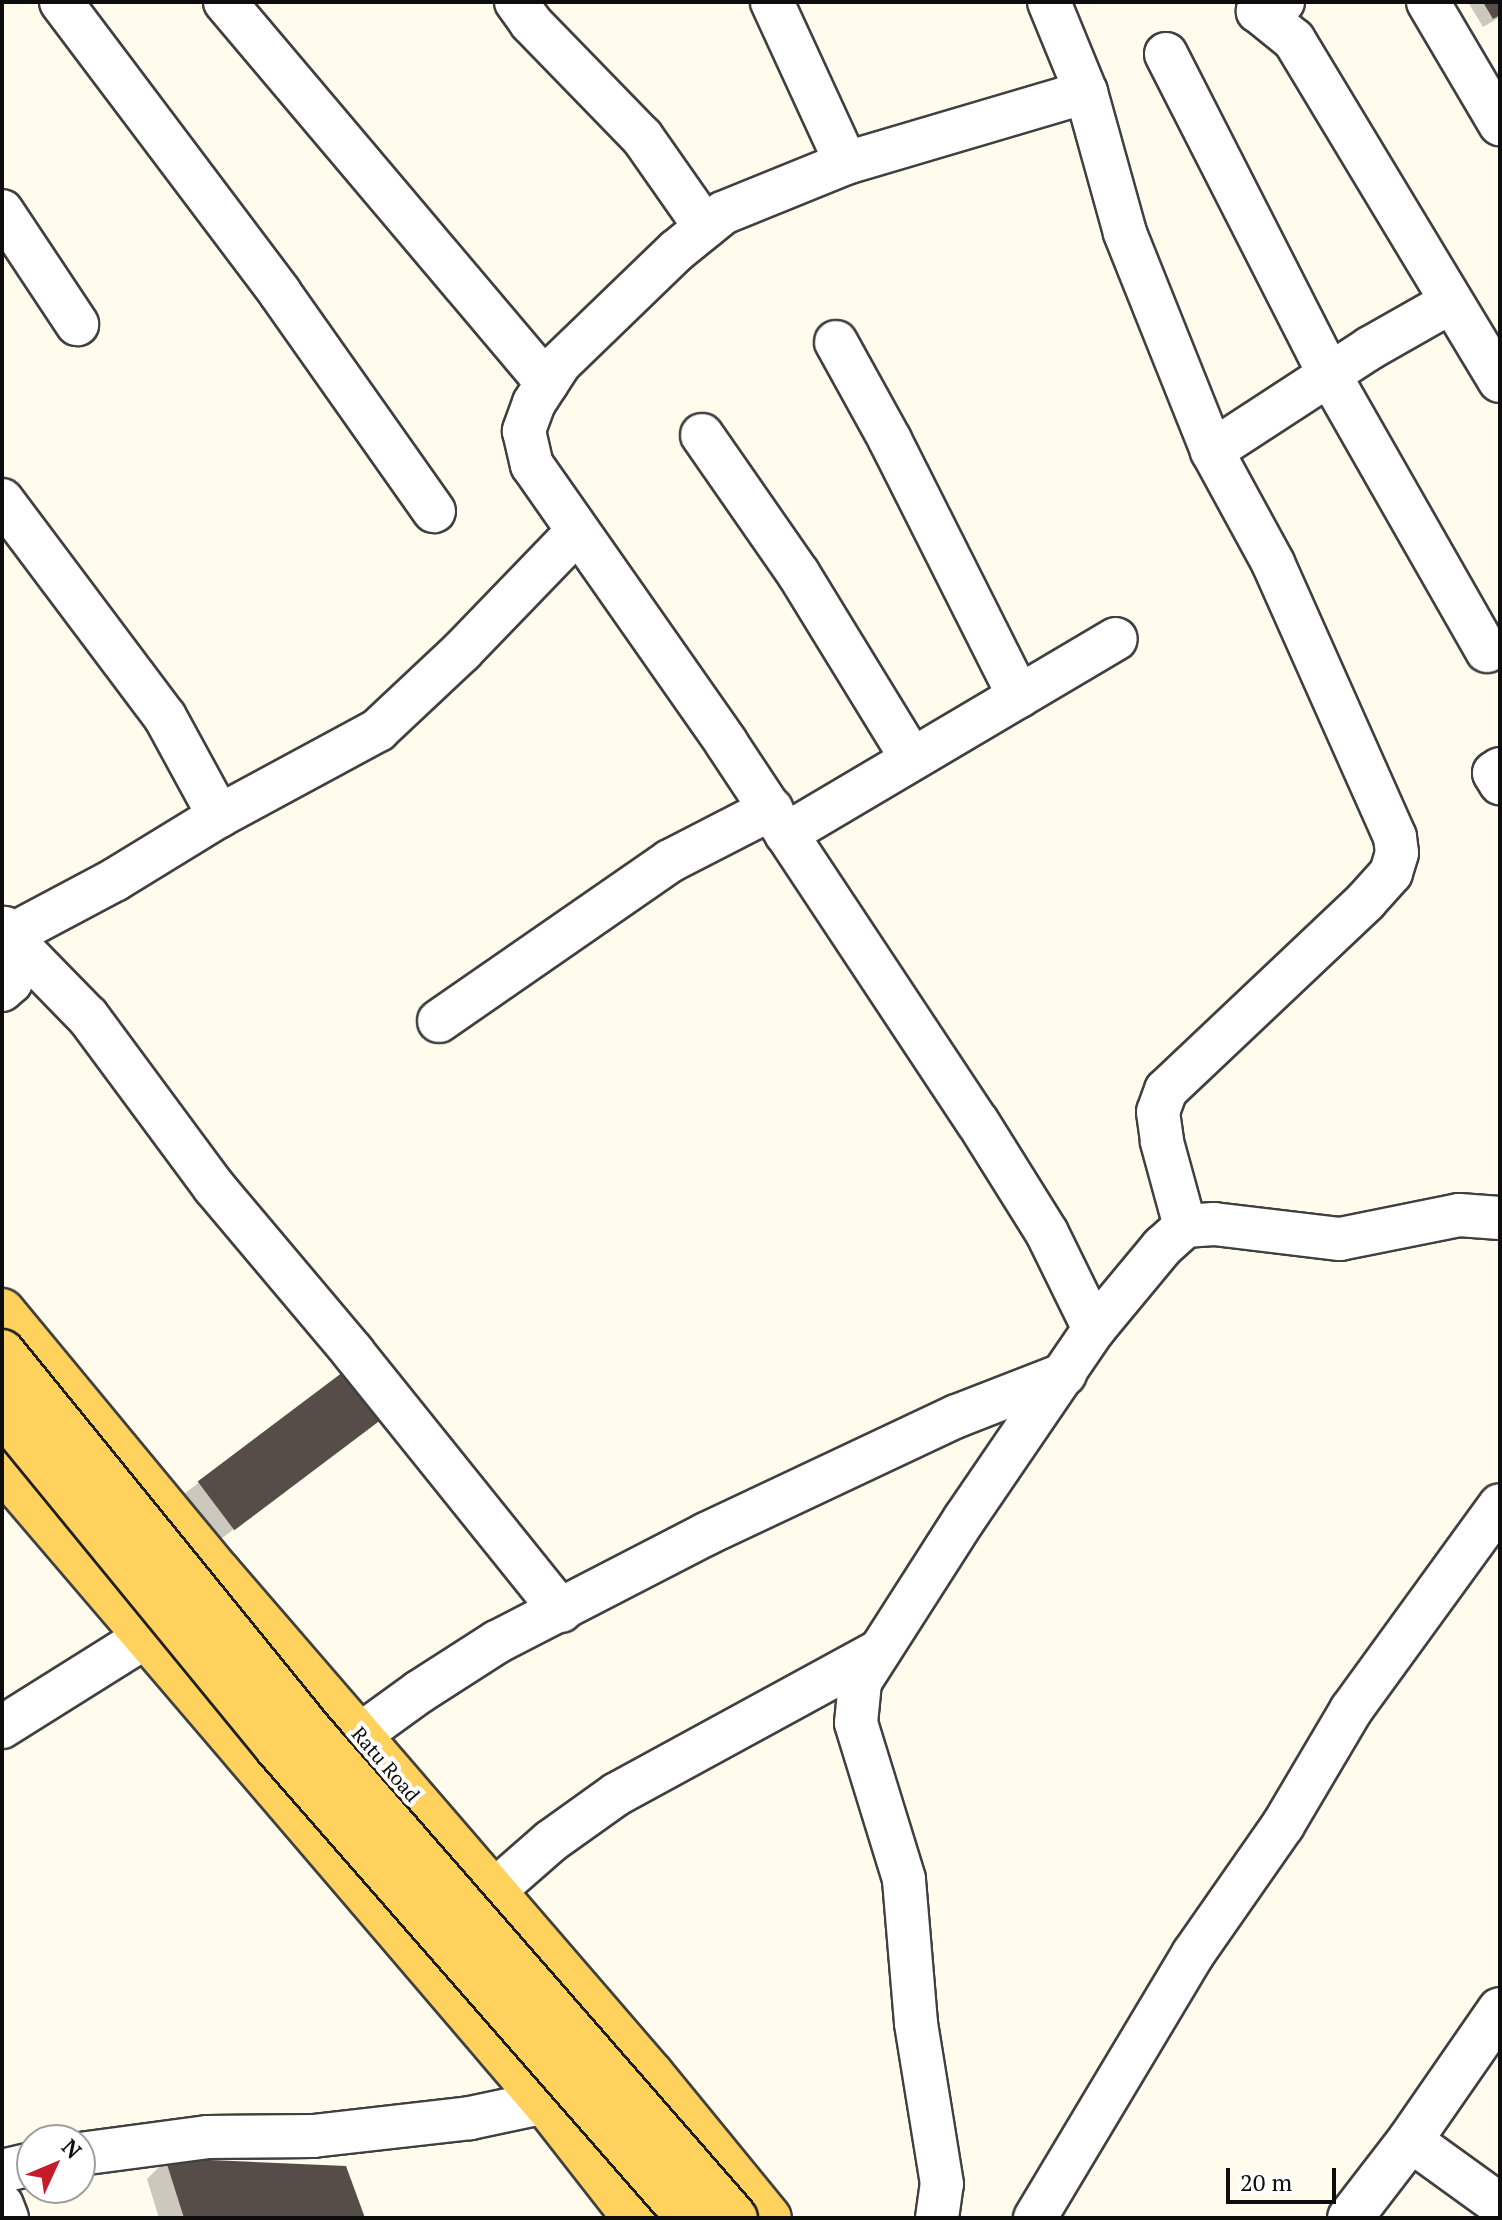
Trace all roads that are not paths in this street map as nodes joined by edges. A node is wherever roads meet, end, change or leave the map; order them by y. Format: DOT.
graph roads {
  1 [pos="61,2"];
  2 [pos="225,2"];
  3 [pos="516,2"];
  4 [pos="772,2"];
  5 [pos="1049,2"];
  6 [pos="1428,2"];
  7 [pos="1265,5"];
  8 [pos="1166,54"];
  9 [pos="1086,92"];
  10 [pos="1500,124"];
  11 [pos="846,163"];
  12 [pos="2,211"];
  13 [pos="705,227"];
  14 [pos="1451,302"];
  15 [pos="77,324"];
  16 [pos="836,342"];
  17 [pos="1329,374"];
  18 [pos="1500,381"];
  19 [pos="547,383"];
  20 [pos="702,435"];
  21 [pos="1212,451"];
  22 [pos="2,500"];
  23 [pos="434,511"];
  24 [pos="577,532"];
  25 [pos="1116,639"];
  26 [pos="1487,651"];
  27 [pos="1019,696"];
  28 [pos="912,759"];
  29 [pos="1500,769"];
  30 [pos="1500,783"];
  31 [pos="219,816"];
  32 [pos="779,822"];
  33 [pos="6,930"];
  34 [pos="2,990"];
  35 [pos="439,1021"];
  36 [pos="1500,1218"];
  37 [pos="1185,1226"];
  38 [pos="2,1311"];
  39 [pos="1094,1329"];
  40 [pos="2,1352"];
  41 [pos="1065,1374"];
  42 [pos="2,1411"];
  43 [pos="2,1469"];
  44 [pos="1500,1505"];
  45 [pos="561,1611"];
  46 [pos="147,1636"];
  47 [pos="879,1651"];
  48 [pos="2,1727"];
  49 [pos="361,1734"];
  50 [pos="495,1890"];
  51 [pos="1500,2010"];
  52 [pos="651,2074"];
  53 [pos="546,2104"];
  54 [pos="1410,2140"];
  55 [pos="96,2152"];
  56 [pos="2,2205"];
  57 [pos="1500,2205"];
  58 [pos="7,2218"];
  59 [pos="635,2218"];
  60 [pos="689,2218"];
  61 [pos="735,2218"];
  62 [pos="769,2218"];
  63 [pos="937,2218"];
  64 [pos="1035,2218"];
  65 [pos="1350,2218"];
  1 -- 23 [label="street"];
  2 -- 19 [label="street"];
  3 -- 13 [label="street"];
  4 -- 11 [label="street"];
  5 -- 9 [label="street"];
  6 -- 10 [label="street"];
  7 -- 14 [label="street"];
  8 -- 17 [label="street"];
  9 -- 11 [label="street"];
  9 -- 21 [label="street"];
  11 -- 13 [label="street"];
  12 -- 15 [label="street"];
  13 -- 19 [label="street"];
  14 -- 17 [label="street"];
  14 -- 18 [label="street"];
  16 -- 27 [label="street"];
  17 -- 21 [label="street"];
  17 -- 26 [label="street"];
  19 -- 24 [label="street"];
  20 -- 28 [label="street"];
  21 -- 37 [label="street"];
  22 -- 31 [label="street"];
  24 -- 31 [label="street"];
  24 -- 32 [label="street"];
  25 -- 27 [label="street"];
  27 -- 28 [label="street"];
  28 -- 32 [label="street"];
  29 -- 30 [label="street"];
  31 -- 33 [label="street"];
  32 -- 35 [label="street"];
  32 -- 39 [label="street"];
  33 -- 34 [label="street"];
  33 -- 45 [label="street"];
  36 -- 37 [label="street"];
  37 -- 39 [label="street"];
  38 -- 49 [label="main road, Ratu Road"];
  39 -- 41 [label="street"];
  40 -- 61 [label="main road, bridge"];
  41 -- 45 [label="street"];
  41 -- 47 [label="street"];
  42 -- 60 [label="main road, bridge"];
  43 -- 46 [label="main road"];
  44 -- 64 [label="street"];
  45 -- 49 [label="street"];
  46 -- 48 [label="street"];
  46 -- 53 [label="main road"];
  47 -- 50 [label="street"];
  47 -- 63 [label="street"];
  49 -- 50 [label="main road, Ratu Road"];
  50 -- 52 [label="main road, Ratu Road"];
  51 -- 54 [label="street"];
  52 -- 53 [label="street"];
  52 -- 62 [label="main road, Ratu Road"];
  53 -- 55 [label="street"];
  53 -- 59 [label="main road"];
  54 -- 57 [label="street"];
  54 -- 65 [label="street"];
  56 -- 58 [label="street"];
}
